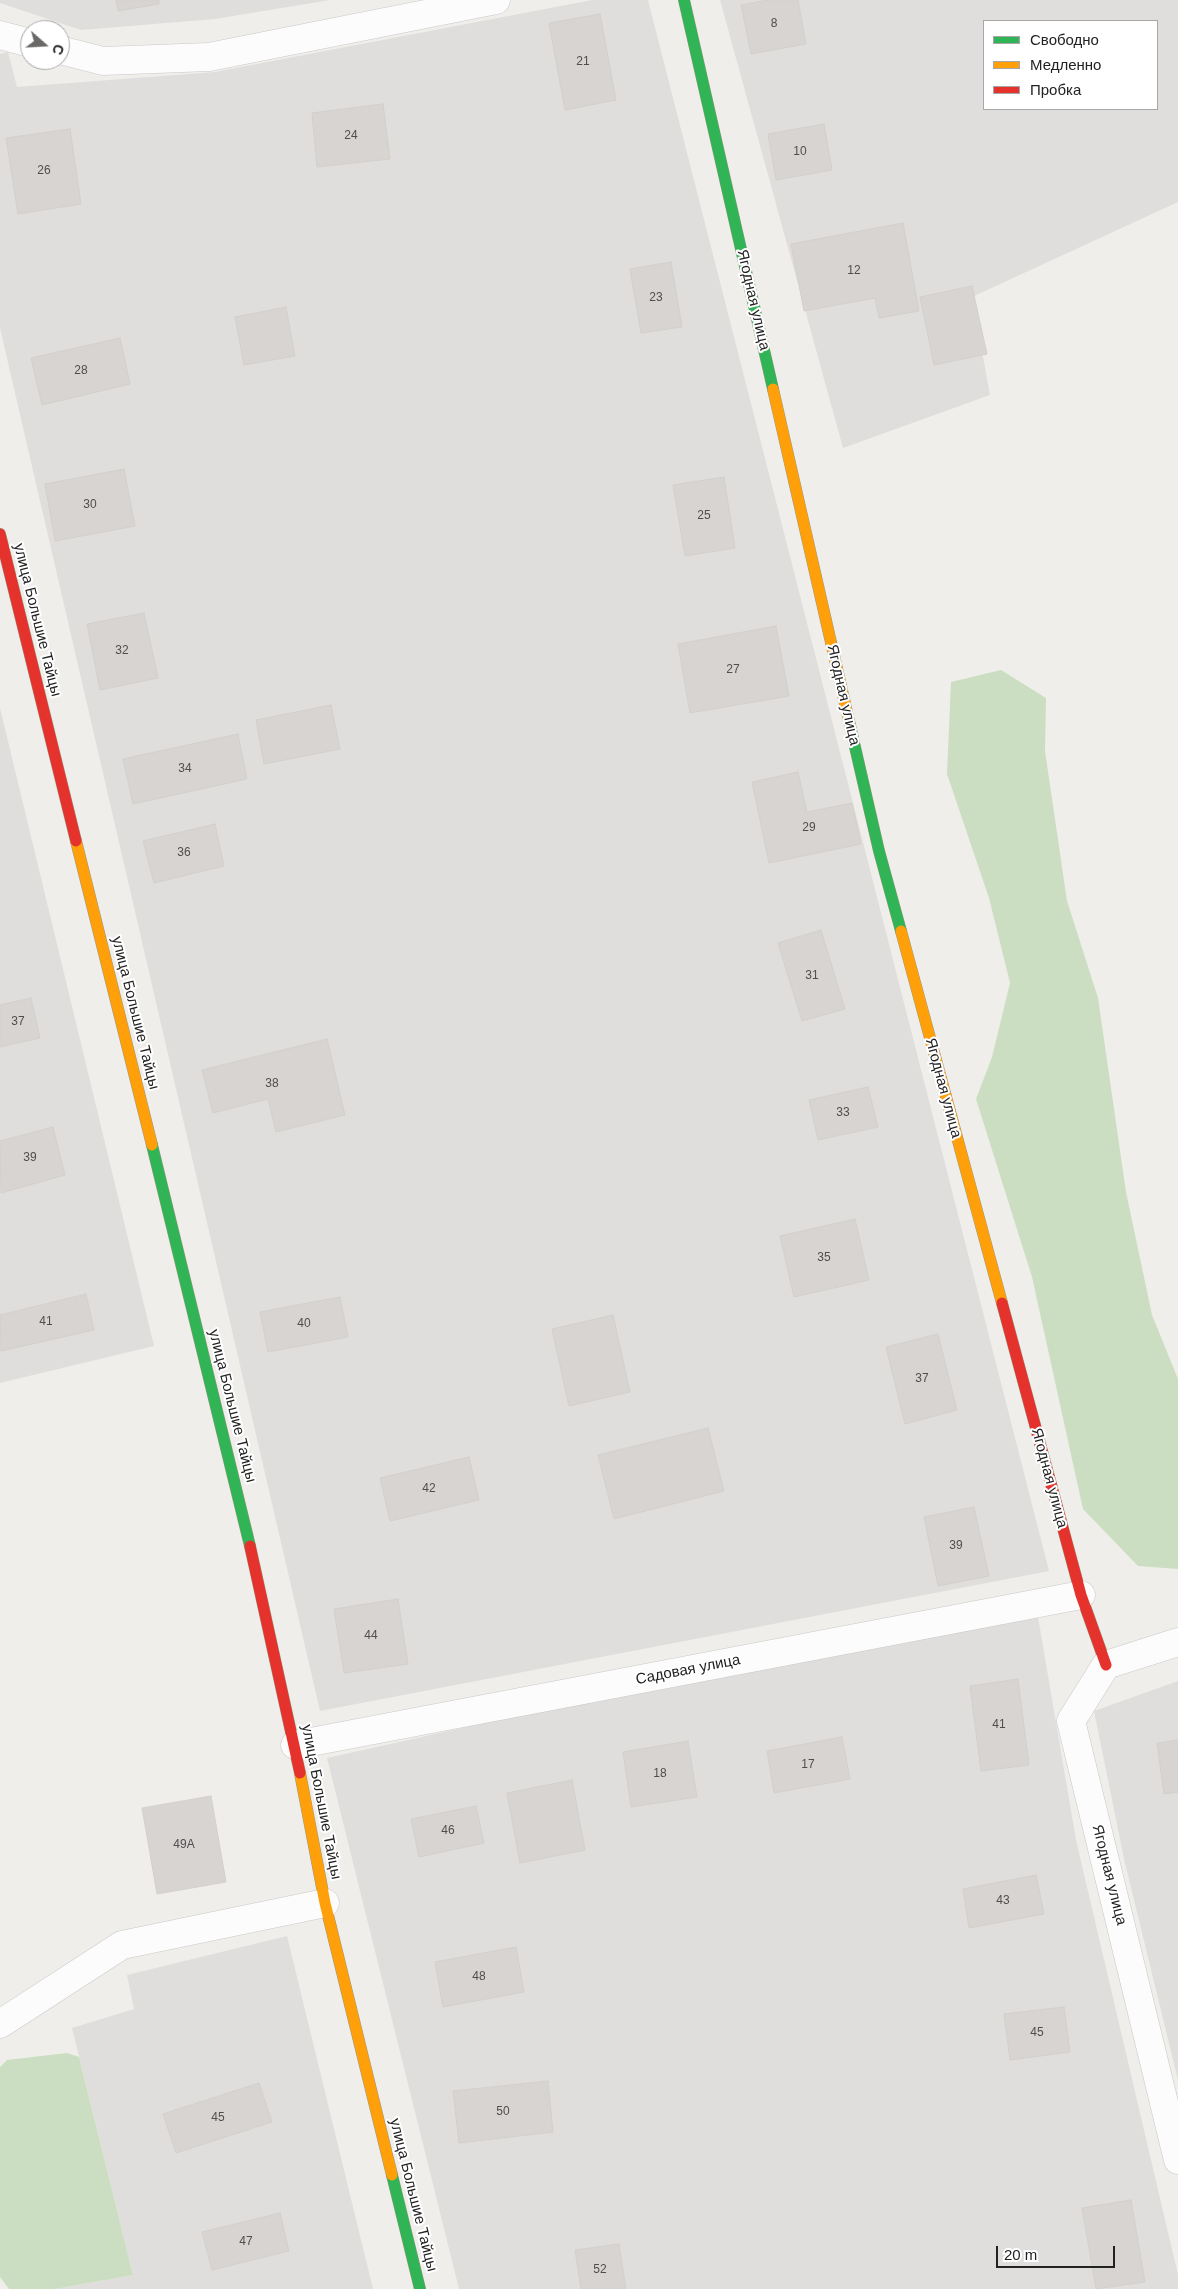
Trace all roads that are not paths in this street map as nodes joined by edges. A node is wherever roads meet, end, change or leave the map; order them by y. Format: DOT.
graph roads {
  1 [pos="496,0"];
  2 [pos="684,0"];
  3 [pos="0,35"];
  4 [pos="20,40"];
  5 [pos="70,53"];
  6 [pos="0,534"];
  7 [pos="1081,1595"];
  8 [pos="1178,1642"];
  9 [pos="1106,1665"];
  10 [pos="295,1745"];
  11 [pos="326,1903"];
  12 [pos="0,2024"];
  13 [pos="1178,2160"];
  14 [pos="420,2289"];
  1 -- 5 [label="street"];
  2 -- 7 [label="street, Ягодная улица"];
  3 -- 4 [label="street"];
  6 -- 10 [label="street, улица Большие Тайцы"];
  7 -- 9 [label="street, Ягодная улица"];
  7 -- 10 [label="street, Садовая улица"];
  8 -- 9 [label="street"];
  9 -- 13 [label="street, Ягодная улица"];
  10 -- 11 [label="street, улица Большие Тайцы"];
  11 -- 12 [label="street"];
  11 -- 14 [label="street, улица Большие Тайцы"];
}
